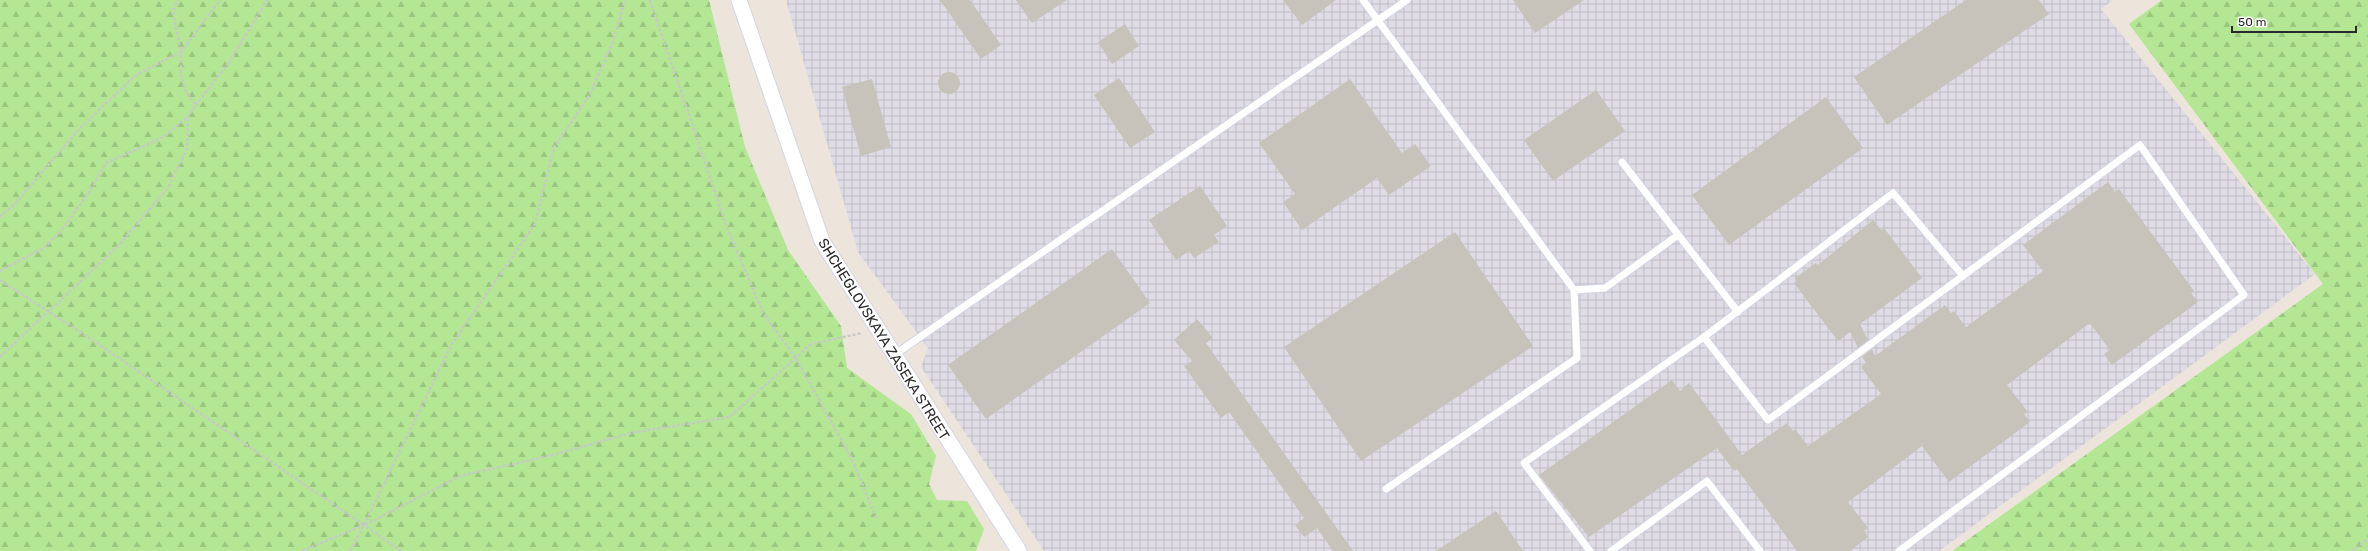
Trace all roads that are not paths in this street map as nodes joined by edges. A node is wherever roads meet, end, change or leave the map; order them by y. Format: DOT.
graph roads {
  1 [pos="739,0"];
  2 [pos="1363,0"];
  3 [pos="1407,0"];
  4 [pos="1377,22"];
  5 [pos="1622,162"];
  6 [pos="1678,235"];
  7 [pos="1962,276"];
  8 [pos="1574,290"];
  9 [pos="1738,312"];
  10 [pos="1704,338"];
  11 [pos="893,355"];
  12 [pos="1386,489"];
  13 [pos="1019,551"];
  14 [pos="1590,551"];
  15 [pos="1611,551"];
  16 [pos="1760,551"];
  17 [pos="1899,551"];
  1 -- 11 [label="street, SHCHEGLOVSKAYA ZASEKA STREET"];
  2 -- 4 [label="lane"];
  3 -- 4 [label="lane"];
  4 -- 8 [label="lane"];
  4 -- 11 [label="lane"];
  5 -- 6 [label="lane"];
  6 -- 8 [label="lane"];
  6 -- 9 [label="lane"];
  7 -- 9 [label="lane"];
  7 -- 10 [label="lane"];
  7 -- 17 [label="lane"];
  8 -- 12 [label="lane"];
  9 -- 10 [label="lane"];
  10 -- 14 [label="lane"];
  11 -- 13 [label="street, SHCHEGLOVSKAYA ZASEKA STREET"];
  15 -- 16 [label="lane"];
}
